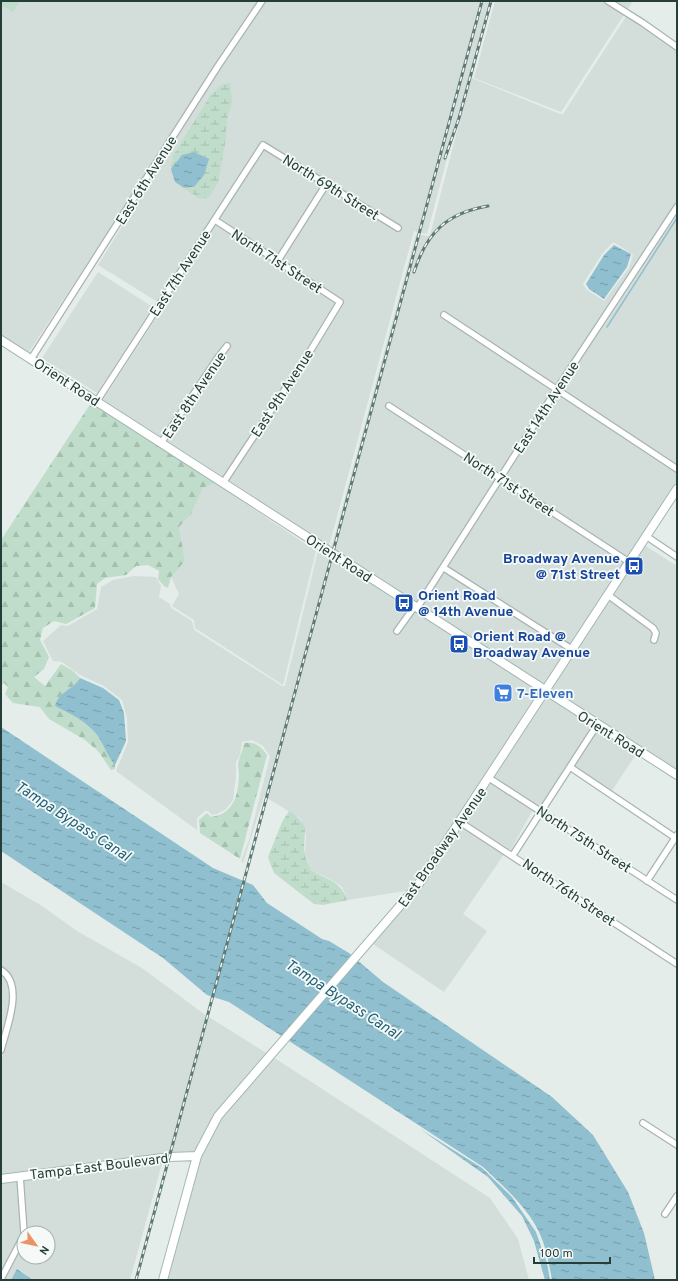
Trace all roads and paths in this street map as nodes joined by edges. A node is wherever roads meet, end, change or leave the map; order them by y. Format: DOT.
graph roads {
  1 [pos="262,1"];
  2 [pos="608,1"];
  3 [pos="677,47"];
  4 [pos="263,145"];
  5 [pos="327,183"];
  6 [pos="677,207"];
  7 [pos="215,220"];
  8 [pos="398,228"];
  9 [pos="276,262"];
  10 [pos="340,302"];
  11 [pos="444,315"];
  12 [pos="1,340"];
  13 [pos="227,346"];
  14 [pos="32,359"];
  15 [pos="557,389"];
  16 [pos="97,401"];
  17 [pos="389,406"];
  18 [pos="161,443"];
  19 [pos="677,469"];
  20 [pos="500,478"];
  21 [pos="223,484"];
  22 [pos="677,489"];
  23 [pos="646,536"];
  24 [pos="677,557"];
  25 [pos="629,562"];
  26 [pos="444,568"];
  27 [pos="608,595"];
  28 [pos="416,607"];
  29 [pos="398,631"];
  30 [pos="654,640"];
  31 [pos="573,650"];
  32 [pos="546,692"];
  33 [pos="597,725"];
  34 [pos="570,767"];
  35 [pos="677,775"];
  36 [pos="489,778"];
  37 [pos="542,811"];
  38 [pos="460,822"];
  39 [pos="676,837"];
  40 [pos="513,855"];
  41 [pos="647,881"];
  42 [pos="677,900"];
  43 [pos="677,964"];
  44 [pos="1,970"];
  45 [pos="1,1050"];
  46 [pos="643,1123"];
  47 [pos="677,1145"];
  48 [pos="197,1156"];
  49 [pos="20,1176"];
  50 [pos="1,1179"];
  51 [pos="677,1196"];
  52 [pos="665,1214"];
  53 [pos="23,1225"];
  54 [pos="16,1250"];
  55 [pos="1,1280"];
  56 [pos="163,1280"];
  1 -- 14 [label="street, East 6th Avenue"];
  2 -- 3 [label="street"];
  4 -- 5 [label="street, North 69th Street"];
  4 -- 7 [label="street, East 7th Avenue"];
  5 -- 8 [label="street, North 69th Street"];
  5 -- 9 [label="street"];
  6 -- 15 [label="street, East 14th Avenue"];
  7 -- 9 [label="street, North 71st Street"];
  7 -- 16 [label="street, East 7th Avenue"];
  9 -- 10 [label="street, North 71st Street"];
  10 -- 21 [label="street, East 9th Avenue"];
  11 -- 15 [label="street"];
  12 -- 14 [label="main road, Orient Road"];
  13 -- 18 [label="street, East 8th Avenue"];
  14 -- 16 [label="main road, Orient Road"];
  15 -- 19 [label="street"];
  15 -- 20 [label="street, East 14th Avenue"];
  16 -- 18 [label="main road, Orient Road"];
  17 -- 20 [label="street, North 71st Street"];
  18 -- 21 [label="main road, Orient Road"];
  20 -- 25 [label="street, North 71st Street"];
  20 -- 26 [label="street, East 14th Avenue"];
  21 -- 28 [label="main road, Orient Road"];
  22 -- 23 [label="main road, East Broadway Avenue"];
  23 -- 24 [label="street"];
  23 -- 25 [label="main road, East Broadway Avenue"];
  25 -- 27 [label="main road, East Broadway Avenue"];
  26 -- 28 [label="street, East 14th Avenue"];
  26 -- 31 [label="street"];
  27 -- 30 [label="street"];
  27 -- 31 [label="main road, East Broadway Avenue"];
  28 -- 29 [label="street, East 14th Avenue"];
  28 -- 32 [label="main road, Orient Road"];
  31 -- 32 [label="main road, East Broadway Avenue"];
  32 -- 33 [label="main road, Orient Road"];
  32 -- 36 [label="main road, East Broadway Avenue"];
  33 -- 34 [label="street"];
  33 -- 35 [label="main road, Orient Road"];
  34 -- 37 [label="street"];
  34 -- 39 [label="street"];
  36 -- 37 [label="street, North 75th Street"];
  36 -- 38 [label="main road, East Broadway Avenue"];
  37 -- 40 [label="street"];
  37 -- 41 [label="street, North 75th Street"];
  38 -- 40 [label="street, North 76th Street"];
  38 -- 48 [label="main road, East Broadway Avenue"];
  39 -- 41 [label="street"];
  40 -- 43 [label="street, North 76th Street"];
  41 -- 42 [label="street, North 75th Street"];
  44 -- 45 [label="street"];
  46 -- 47 [label="street"];
  48 -- 49 [label="main road, Tampa East Boulevard"];
  48 -- 56 [label="main road, East Broadway Avenue"];
  49 -- 50 [label="main road, Tampa East Boulevard"];
  49 -- 53 [label="street"];
  51 -- 52 [label="street"];
  54 -- 55 [label="street"];
}
